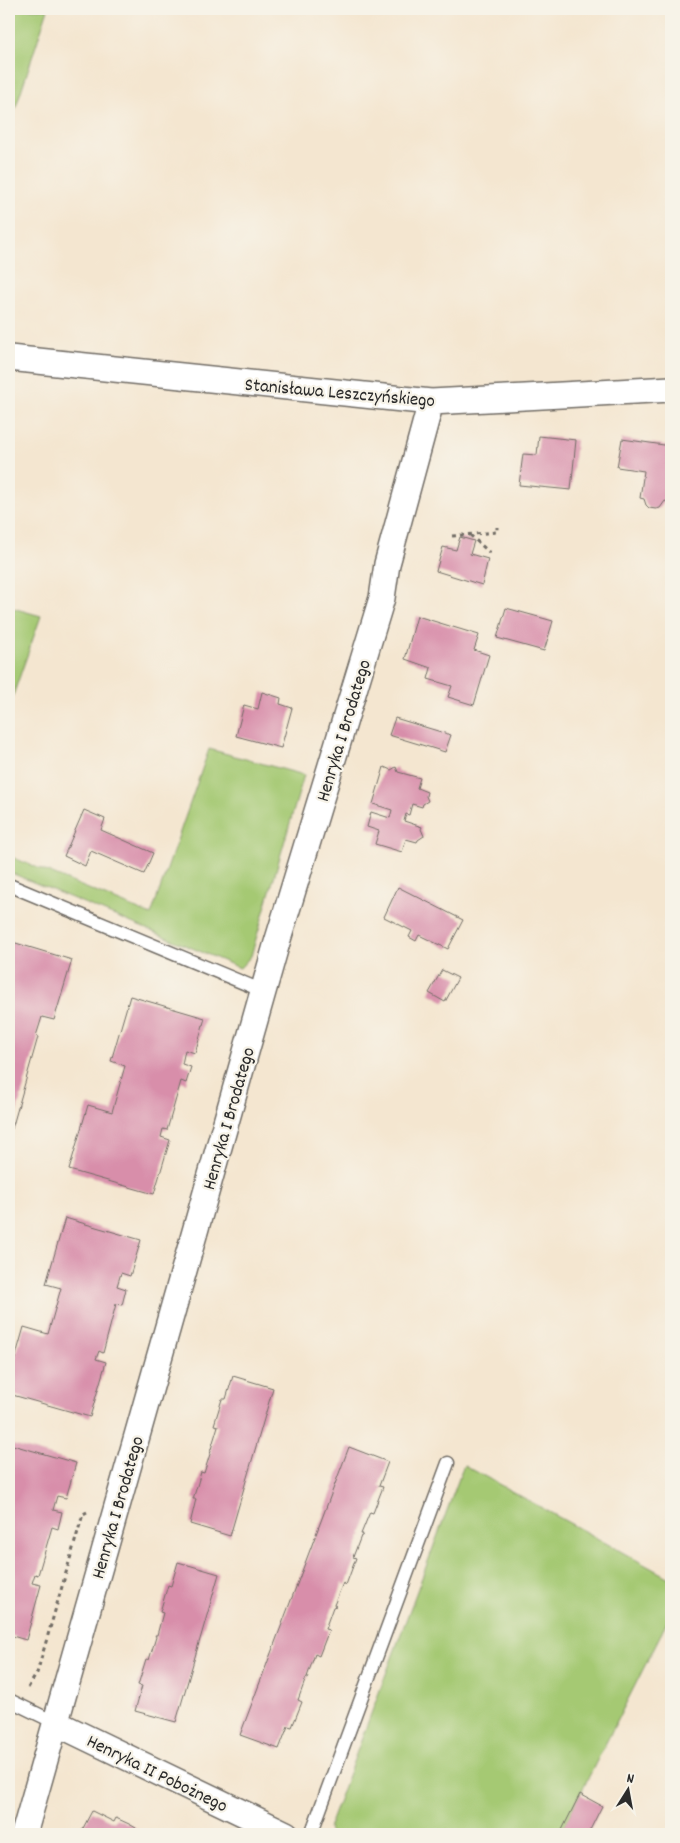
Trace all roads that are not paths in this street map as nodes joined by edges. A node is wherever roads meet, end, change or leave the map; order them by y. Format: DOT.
graph roads {
  1 [pos="9,358"];
  2 [pos="671,389"];
  3 [pos="430,402"];
  4 [pos="9,885"];
  5 [pos="263,991"];
  6 [pos="448,1462"];
  7 [pos="9,1700"];
  8 [pos="56,1723"];
  9 [pos="24,1834"];
  10 [pos="286,1834"];
  11 [pos="311,1834"];
  1 -- 3 [label="street, Stanisława Leszczyńskiego"];
  2 -- 3 [label="street, Stanisława Leszczyńskiego"];
  3 -- 5 [label="street, Henryka I Brodatego"];
  4 -- 5 [label="lane"];
  5 -- 8 [label="street, Henryka I Brodatego"];
  6 -- 11 [label="lane"];
  7 -- 8 [label="lane"];
  8 -- 9 [label="street, Henryka I Brodatego"];
  8 -- 10 [label="street, Henryka II Pobożnego"];
}
